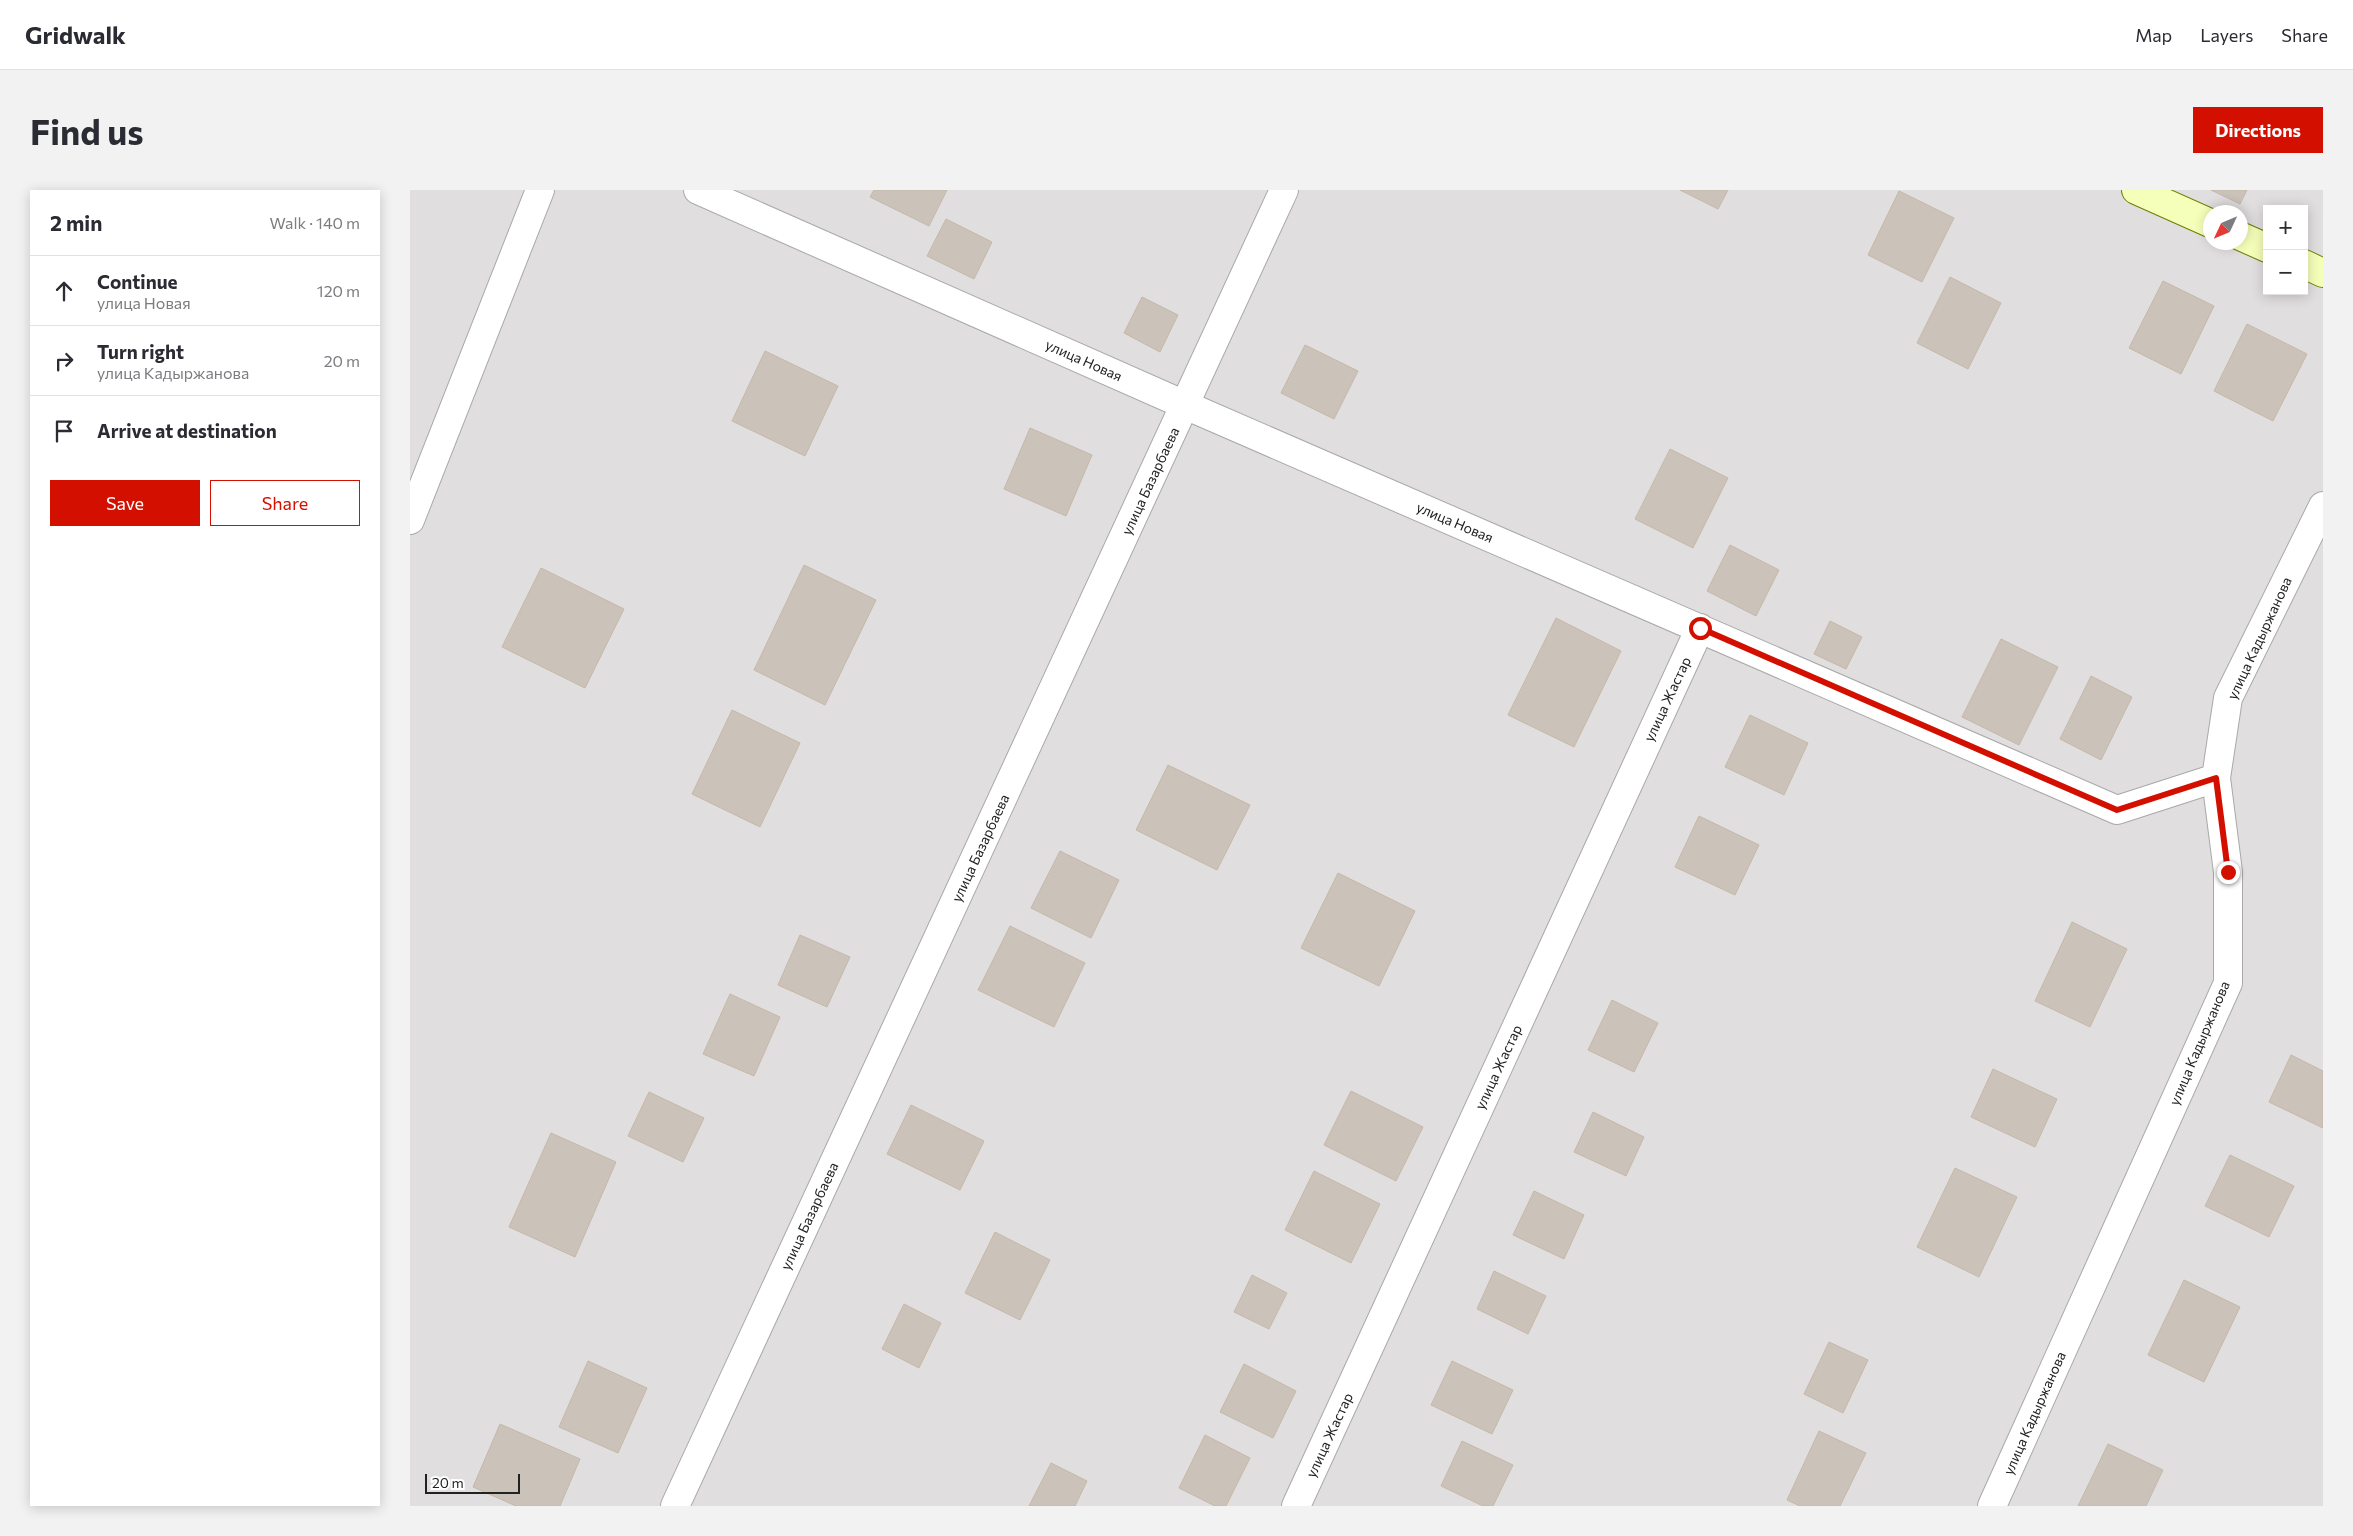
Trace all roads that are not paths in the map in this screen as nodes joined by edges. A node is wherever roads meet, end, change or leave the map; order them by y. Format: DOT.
graph roads {
  1 [pos="540,190"];
  2 [pos="698,190"];
  3 [pos="1284,190"];
  4 [pos="2136,190"];
  5 [pos="2203,220"];
  6 [pos="2248,240"];
  7 [pos="2263,246"];
  8 [pos="2308,266"];
  9 [pos="2323,272"];
  10 [pos="1185,405"];
  11 [pos="2323,506"];
  12 [pos="410,520"];
  13 [pos="1700,628"];
  14 [pos="2216,778"];
  15 [pos="675,1506"];
  16 [pos="1296,1506"];
  17 [pos="1992,1506"];
  1 -- 12 [label="street"];
  2 -- 10 [label="street, улица Новая"];
  3 -- 10 [label="street, улица Базарбаева"];
  4 -- 5 [label="street"];
  6 -- 7 [label="street"];
  8 -- 9 [label="street"];
  10 -- 13 [label="street, улица Новая"];
  10 -- 15 [label="street, улица Базарбаева"];
  11 -- 14 [label="street, улица Кадыржанова"];
  13 -- 14 [label="street, улица Новая"];
  13 -- 16 [label="street, улица Жастар"];
  14 -- 17 [label="street, улица Кадыржанова"];
}
